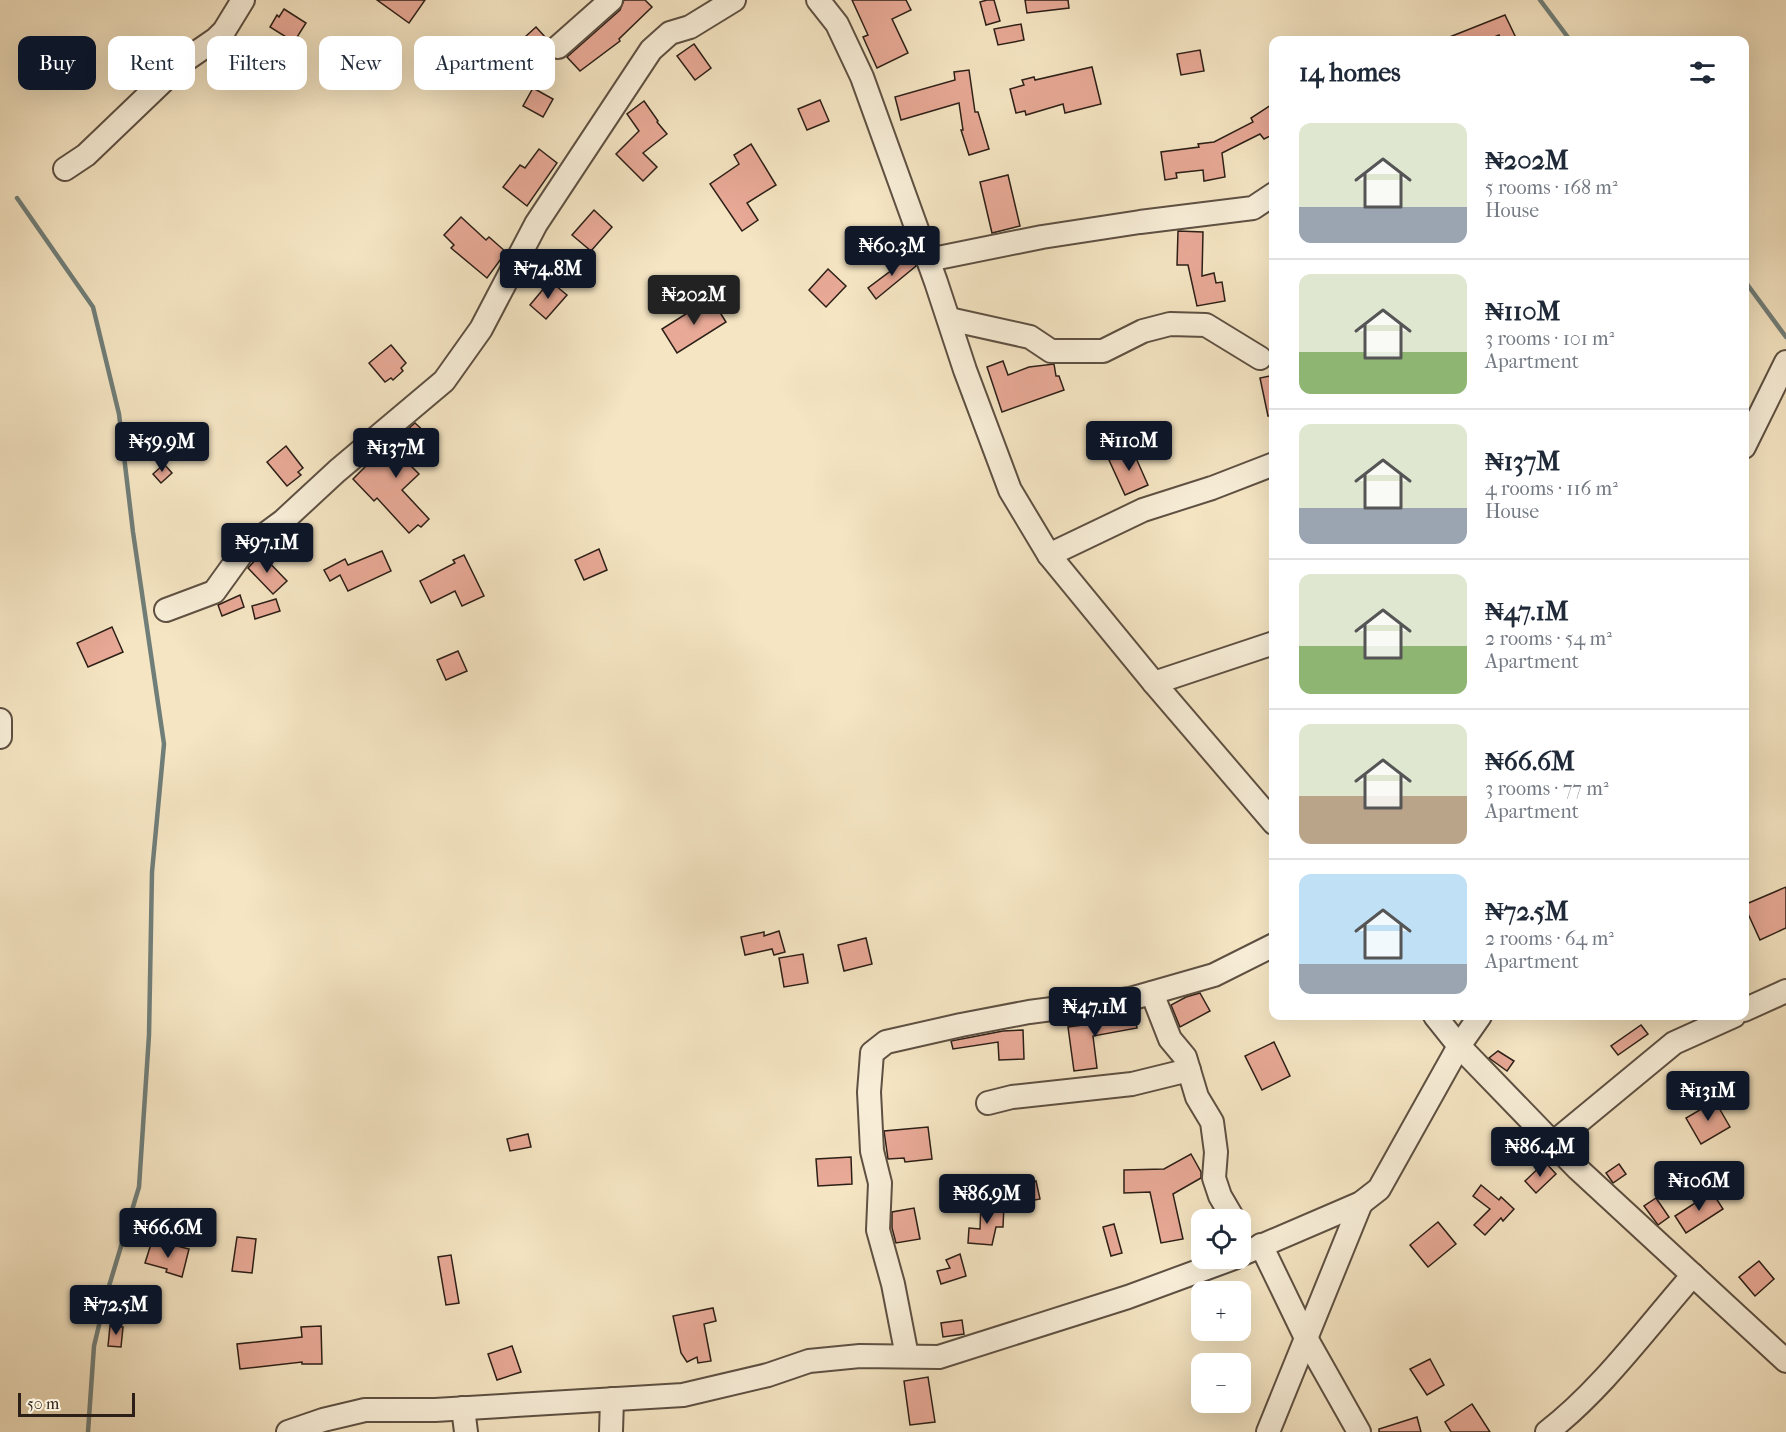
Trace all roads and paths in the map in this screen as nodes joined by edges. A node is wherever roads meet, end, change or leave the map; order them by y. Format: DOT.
graph roads {
  1 [pos="243,0"];
  2 [pos="611,0"];
  3 [pos="734,0"];
  4 [pos="818,0"];
  5 [pos="558,47"];
  6 [pos="65,169"];
  7 [pos="1269,197"];
  8 [pos="928,260"];
  9 [pos="949,319"];
  10 [pos="1260,358"];
  11 [pos="1786,362"];
  12 [pos="1749,437"];
  13 [pos="1269,466"];
  14 [pos="1049,555"];
  15 [pos="166,610"];
  16 [pos="1269,645"];
  17 [pos="1154,683"];
  18 [pos="0,720"];
  19 [pos="0,737"];
  20 [pos="1269,817"];
  21 [pos="1269,948"];
  22 [pos="1786,991"];
  23 [pos="1152,993"];
  24 [pos="1749,1008"];
  25 [pos="1439,1020"];
  26 [pos="1477,1020"];
  27 [pos="1725,1020"];
  28 [pos="1459,1046"];
  29 [pos="1189,1070"];
  30 [pos="988,1103"];
  31 [pos="1553,1143"];
  32 [pos="1361,1203"];
  33 [pos="1228,1209"];
  34 [pos="1251,1247"];
  35 [pos="1251,1258"];
  36 [pos="1196,1269"];
  37 [pos="1693,1275"];
  38 [pos="1306,1338"];
  39 [pos="907,1356"];
  40 [pos="1786,1361"];
  41 [pos="612,1399"];
  42 [pos="463,1408"];
  43 [pos="288,1432"];
  44 [pos="466,1432"];
  45 [pos="611,1432"];
  46 [pos="1268,1432"];
  47 [pos="1359,1432"];
  48 [pos="1547,1432"];
  1 -- 6 [label="street"];
  2 -- 5 [label="street"];
  3 -- 15 [label="street"];
  4 -- 8 [label="street"];
  7 -- 8 [label="street"];
  8 -- 9 [label="street"];
  9 -- 10 [label="street"];
  9 -- 14 [label="street"];
  11 -- 12 [label="street"];
  13 -- 14 [label="street"];
  14 -- 17 [label="street"];
  16 -- 17 [label="street"];
  17 -- 20 [label="street"];
  18 -- 19 [label="street"];
  21 -- 23 [label="street"];
  22 -- 24 [label="street"];
  23 -- 29 [label="street"];
  23 -- 39 [label="street"];
  25 -- 28 [label="street"];
  26 -- 28 [label="street"];
  27 -- 31 [label="street"];
  28 -- 31 [label="street"];
  28 -- 32 [label="street"];
  29 -- 30 [label="street"];
  29 -- 33 [label="street"];
  31 -- 37 [label="street"];
  32 -- 34 [label="street"];
  32 -- 38 [label="street"];
  35 -- 38 [label="street"];
  36 -- 39 [label="street"];
  37 -- 40 [label="street"];
  37 -- 48 [label="street"];
  38 -- 46 [label="street"];
  38 -- 47 [label="street"];
  39 -- 41 [label="street"];
  41 -- 42 [label="street"];
  41 -- 45 [label="street"];
  42 -- 43 [label="street"];
  42 -- 44 [label="street"];
}
